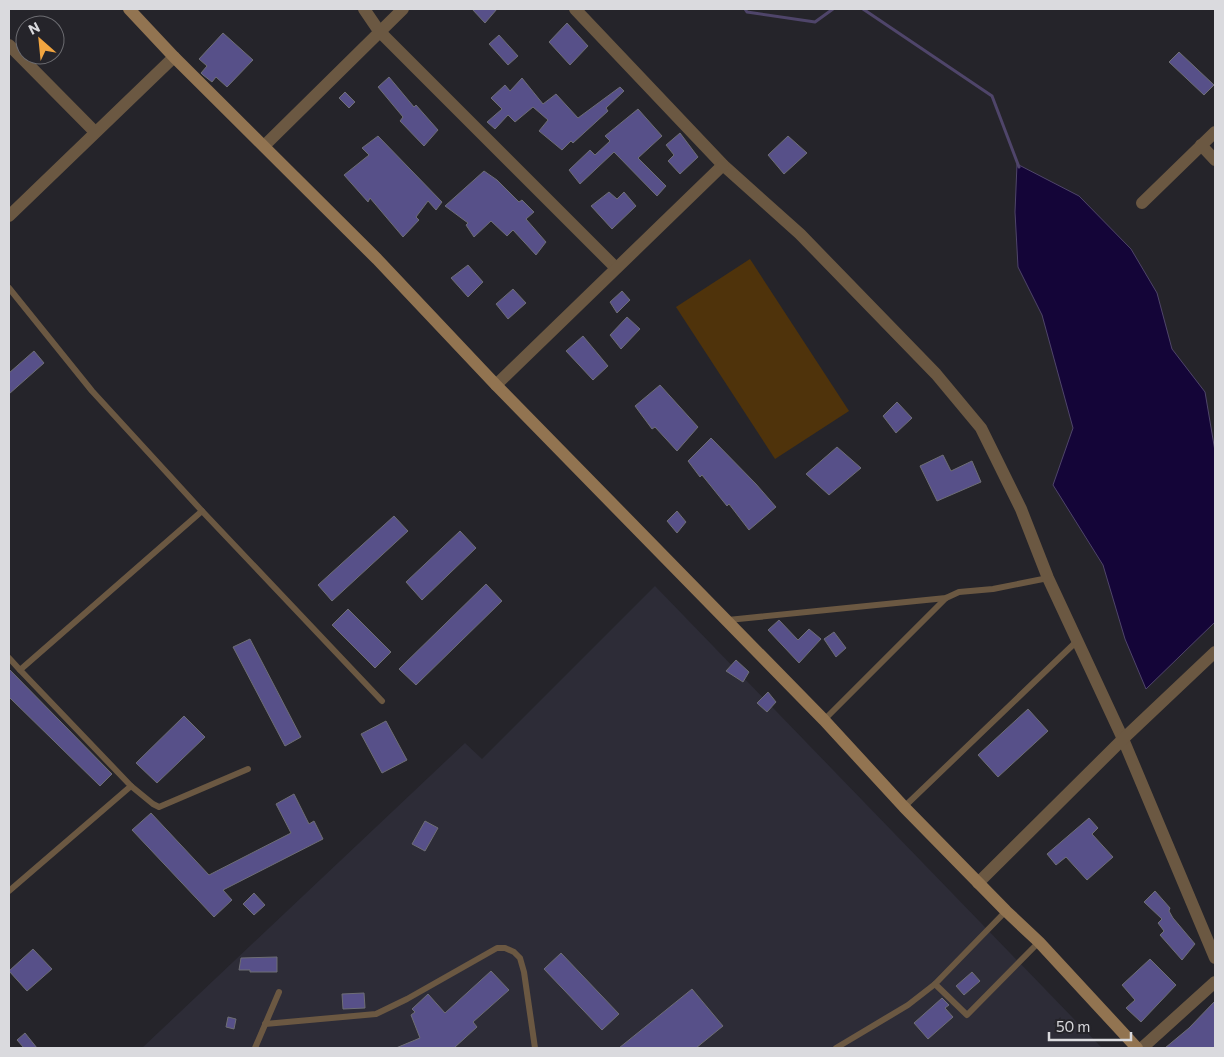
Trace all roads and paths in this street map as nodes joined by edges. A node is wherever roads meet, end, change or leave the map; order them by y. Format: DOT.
graph roads {
  1 [pos="129,9"];
  2 [pos="364,9"];
  3 [pos="403,9"];
  4 [pos="575,9"];
  5 [pos="379,31"];
  6 [pos="9,45"];
  7 [pos="174,57"];
  8 [pos="95,132"];
  9 [pos="1215,132"];
  10 [pos="1202,145"];
  11 [pos="264,146"];
  12 [pos="1215,160"];
  13 [pos="723,165"];
  14 [pos="1142,203"];
  15 [pos="9,216"];
  16 [pos="616,268"];
  17 [pos="9,288"];
  18 [pos="496,385"];
  19 [pos="202,511"];
  20 [pos="1048,578"];
  21 [pos="946,598"];
  22 [pos="727,621"];
  23 [pos="1078,640"];
  24 [pos="1215,652"];
  25 [pos="9,658"];
  26 [pos="20,670"];
  27 [pos="382,701"];
  28 [pos="824,720"];
  29 [pos="1123,739"];
  30 [pos="248,769"];
  31 [pos="130,786"];
  32 [pos="904,807"];
  33 [pos="978,883"];
  34 [pos="9,891"];
  35 [pos="1006,911"];
  36 [pos="1039,942"];
  37 [pos="1215,958"];
  38 [pos="1215,982"];
  39 [pos="935,984"];
  40 [pos="279,992"];
  41 [pos="266,1024"];
  42 [pos="254,1048"];
  43 [pos="535,1048"];
  44 [pos="836,1048"];
  45 [pos="1137,1048"];
  46 [pos="1142,1048"];
  1 -- 7 [label="street"];
  2 -- 5 [label="street"];
  3 -- 5 [label="street"];
  4 -- 13 [label="street"];
  5 -- 11 [label="street"];
  5 -- 16 [label="street"];
  6 -- 8 [label="street"];
  7 -- 8 [label="street"];
  7 -- 11 [label="street"];
  8 -- 15 [label="street"];
  9 -- 10 [label="street"];
  10 -- 12 [label="street"];
  10 -- 14 [label="street"];
  11 -- 18 [label="street"];
  13 -- 16 [label="street"];
  13 -- 20 [label="street"];
  16 -- 18 [label="street"];
  17 -- 19 [label="lane"];
  18 -- 22 [label="street"];
  19 -- 26 [label="lane"];
  19 -- 27 [label="lane"];
  20 -- 21 [label="lane"];
  20 -- 23 [label="street"];
  21 -- 22 [label="lane"];
  21 -- 28 [label="lane"];
  22 -- 28 [label="street"];
  23 -- 29 [label="street"];
  23 -- 32 [label="lane"];
  24 -- 29 [label="street"];
  25 -- 26 [label="lane"];
  26 -- 31 [label="lane"];
  28 -- 32 [label="street"];
  29 -- 33 [label="street"];
  29 -- 37 [label="street"];
  30 -- 31 [label="lane"];
  31 -- 34 [label="lane"];
  32 -- 33 [label="street"];
  33 -- 35 [label="street"];
  35 -- 36 [label="street"];
  35 -- 39 [label="lane"];
  36 -- 39 [label="lane"];
  36 -- 45 [label="street"];
  38 -- 46 [label="street"];
  39 -- 44 [label="lane"];
  40 -- 41 [label="lane"];
  41 -- 42 [label="lane"];
  41 -- 43 [label="lane"];
}
